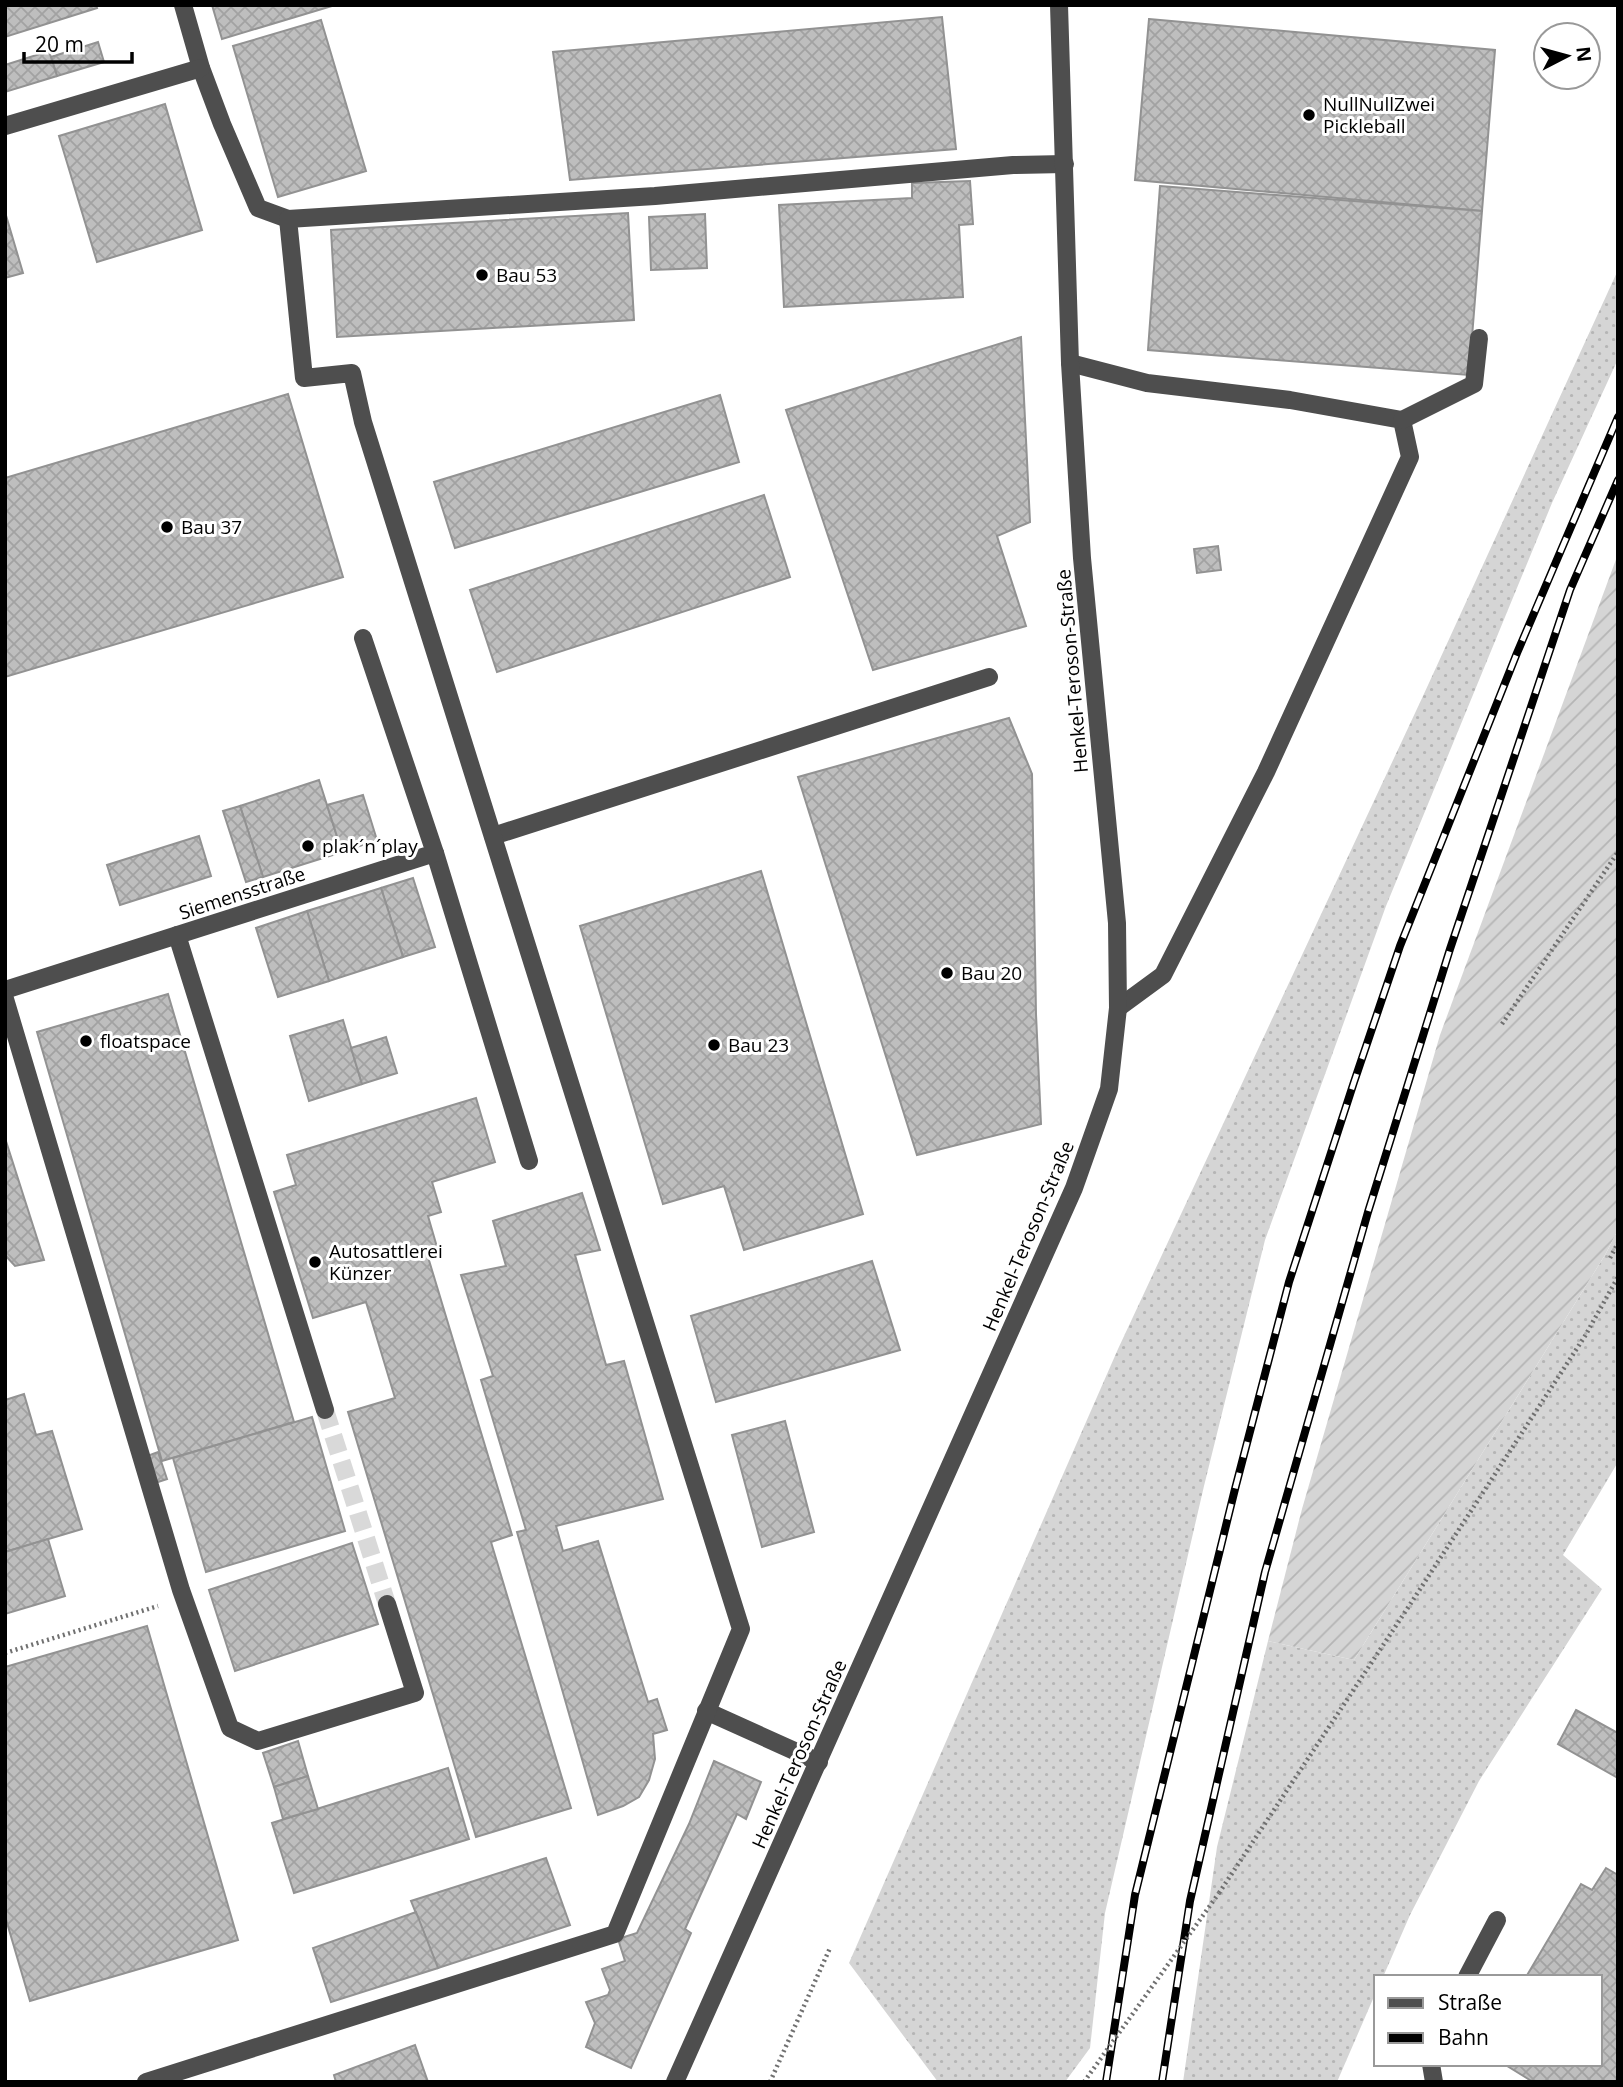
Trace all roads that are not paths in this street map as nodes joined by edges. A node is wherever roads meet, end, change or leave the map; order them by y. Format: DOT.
graph roads {
  1 [pos="183,5"];
  2 [pos="1059,5"];
  3 [pos="201,68"];
  4 [pos="5,126"];
  5 [pos="1065,164"];
  6 [pos="288,219"];
  7 [pos="1479,338"];
  8 [pos="1070,363"];
  9 [pos="1402,420"];
  10 [pos="363,638"];
  11 [pos="989,677"];
  12 [pos="493,836"];
  13 [pos="435,853"];
  14 [pos="177,935"];
  15 [pos="5,990"];
  16 [pos="5,999"];
  17 [pos="1118,1008"];
  18 [pos="529,1161"];
  19 [pos="326,1410"];
  20 [pos="387,1604"];
  21 [pos="706,1711"];
  22 [pos="819,1762"];
  23 [pos="1497,1920"];
  24 [pos="1468,1975"];
  25 [pos="146,2082"];
  26 [pos="676,2082"];
  1 -- 3 [label="street"];
  2 -- 5 [label="street, Henkel-Teroson-Straße"];
  3 -- 4 [label="street"];
  3 -- 6 [label="street"];
  5 -- 6 [label="street"];
  5 -- 8 [label="street, Henkel-Teroson-Straße"];
  6 -- 12 [label="street"];
  7 -- 9 [label="street"];
  8 -- 9 [label="street"];
  8 -- 17 [label="street, Henkel-Teroson-Straße"];
  9 -- 17 [label="street"];
  10 -- 13 [label="street"];
  11 -- 12 [label="street"];
  12 -- 21 [label="street"];
  13 -- 14 [label="street, Siemensstraße"];
  13 -- 18 [label="street"];
  14 -- 15 [label="street, Siemensstraße"];
  14 -- 19 [label="street"];
  16 -- 20 [label="street"];
  17 -- 22 [label="street, Henkel-Teroson-Straße"];
  21 -- 22 [label="street"];
  21 -- 25 [label="street"];
  22 -- 26 [label="street, Henkel-Teroson-Straße"];
  23 -- 24 [label="street"];
}
